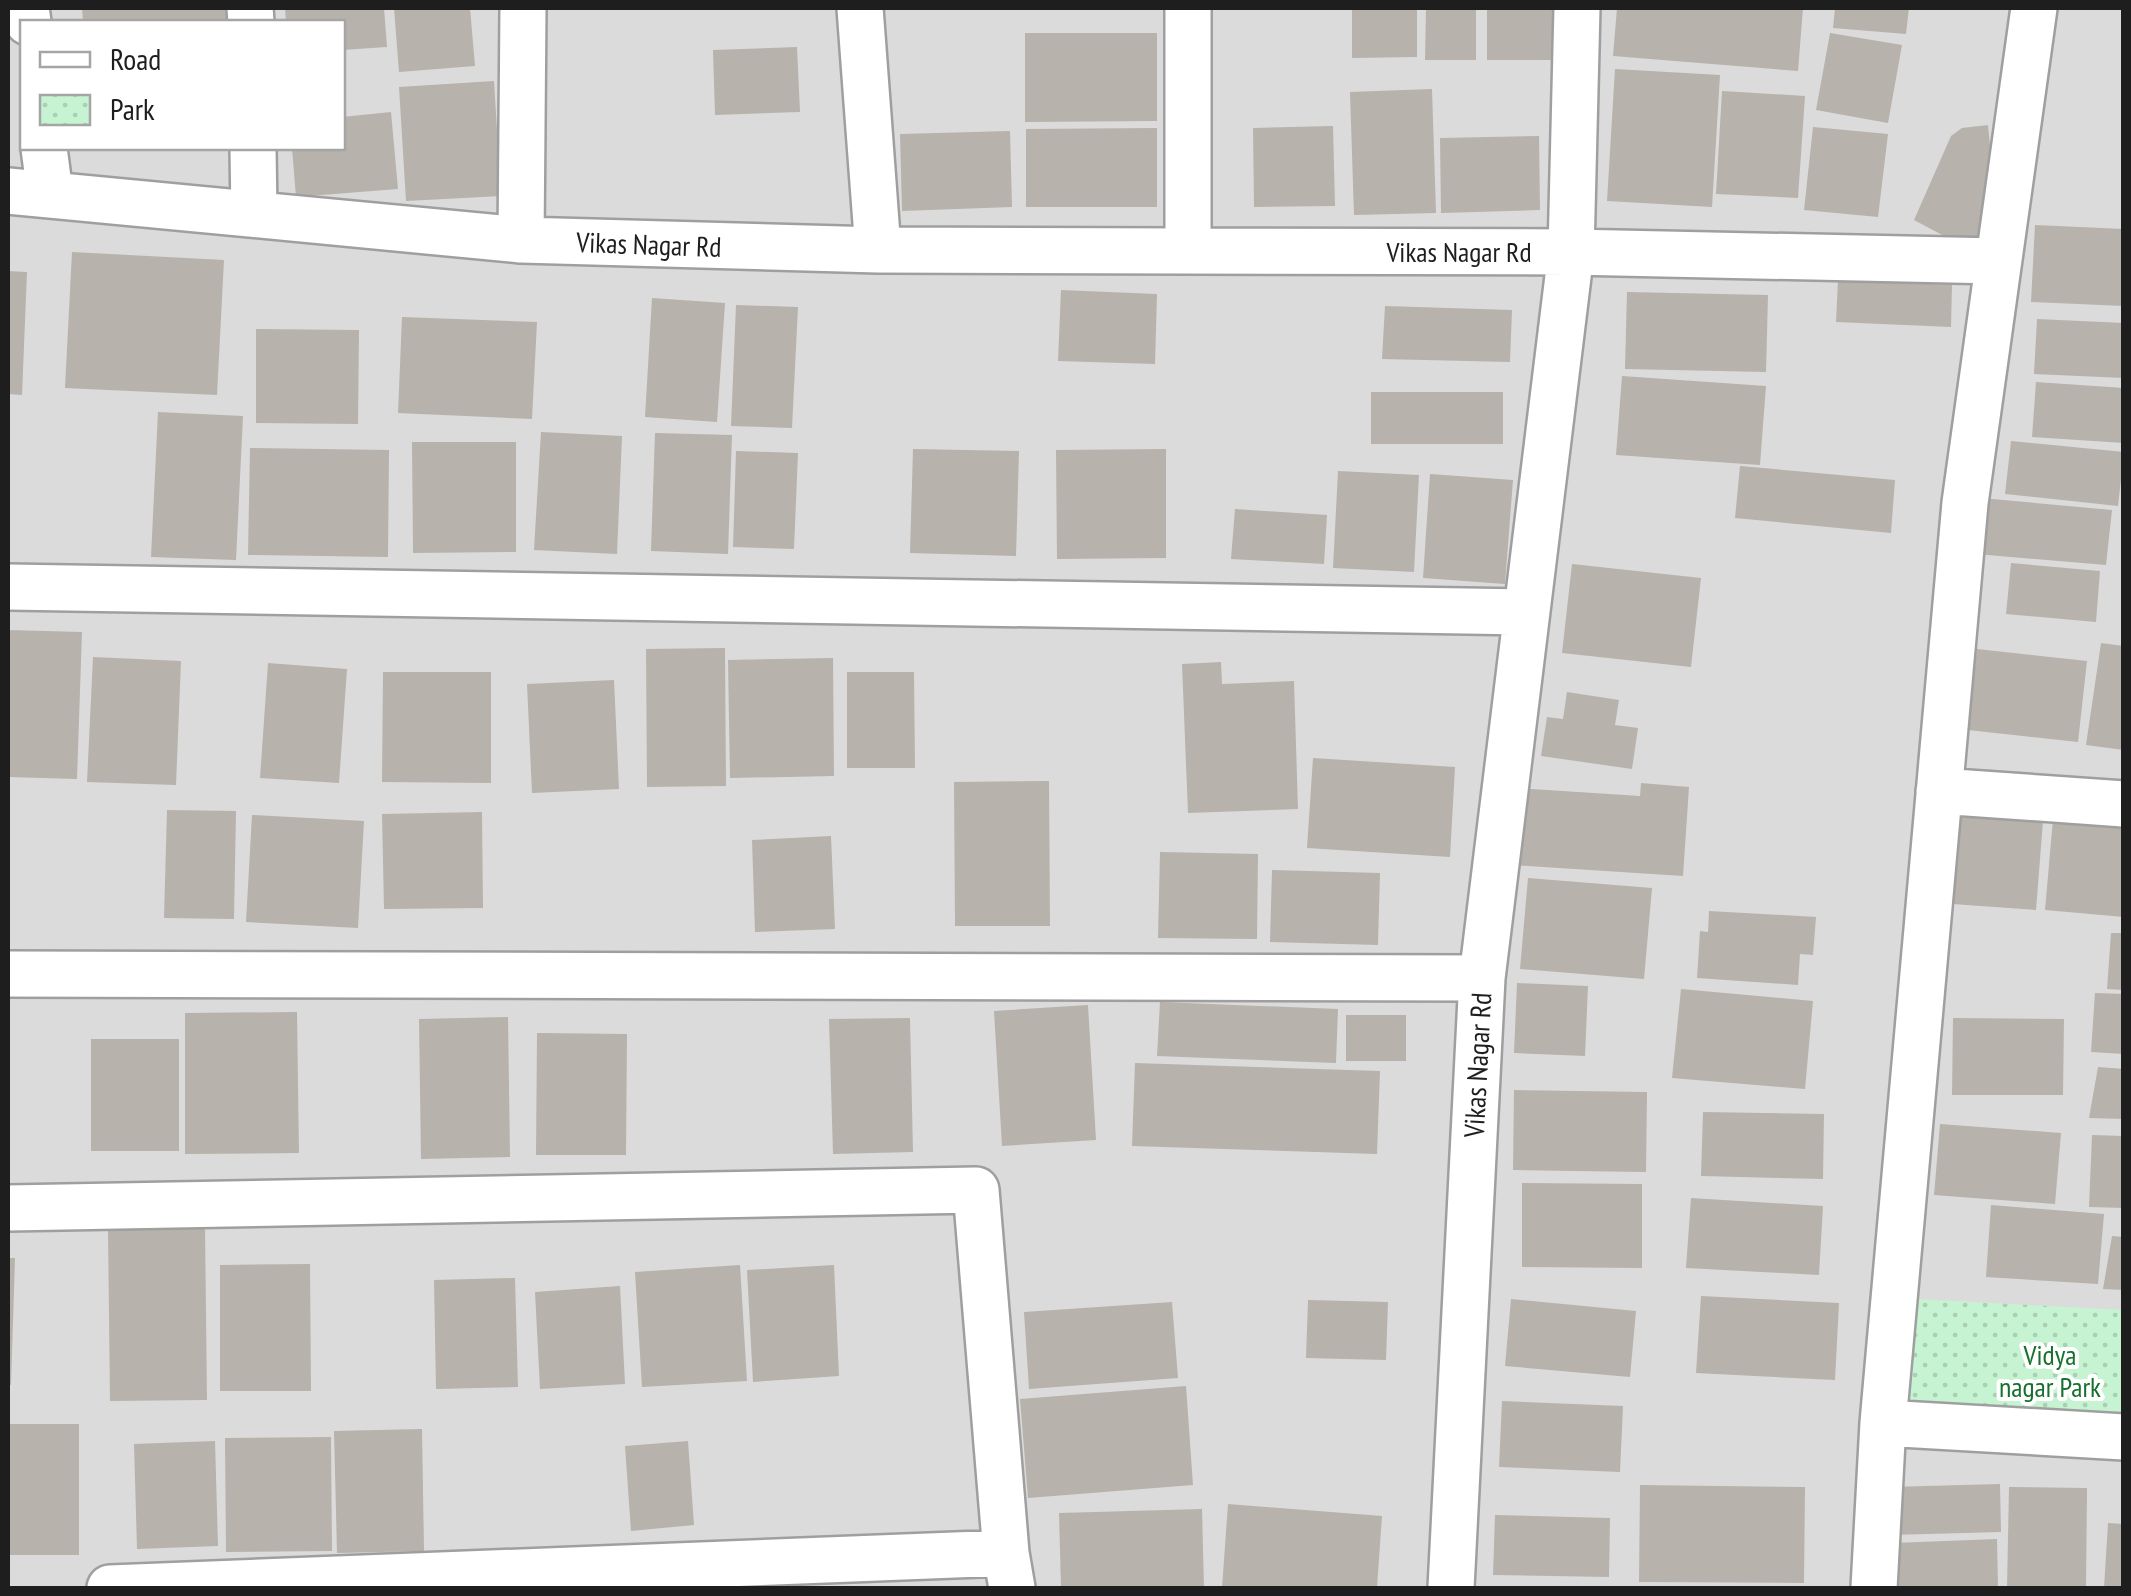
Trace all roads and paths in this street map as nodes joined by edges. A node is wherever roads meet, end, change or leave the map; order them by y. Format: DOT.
graph roads {
  1 [pos="523,8"];
  2 [pos="860,8"];
  3 [pos="1188,8"];
  4 [pos="1577,8"];
  5 [pos="2034,8"];
  6 [pos="43,150"];
  7 [pos="252,150"];
  8 [pos="29,192"];
  9 [pos="254,214"];
  10 [pos="520,240"];
  11 [pos="878,250"];
  12 [pos="1188,250"];
  13 [pos="1570,252"];
  14 [pos="1998,261"];
  15 [pos="8,587"];
  16 [pos="1526,612"];
  17 [pos="1940,791"];
  18 [pos="2124,804"];
  19 [pos="8,974"];
  20 [pos="1482,978"];
  21 [pos="8,1208"];
  22 [pos="1883,1423"];
  23 [pos="2124,1437"];
  24 [pos="1009,1571"];
  25 [pos="110,1588"];
  26 [pos="1451,1588"];
  27 [pos="1874,1588"];
  1 -- 10 [label="street"];
  2 -- 11 [label="street"];
  3 -- 12 [label="street"];
  4 -- 13 [label="street"];
  5 -- 14 [label="street"];
  6 -- 8 [label="street"];
  7 -- 9 [label="street"];
  8 -- 9 [label="street, Vikas Nagar Rd"];
  9 -- 10 [label="street, Vikas Nagar Rd"];
  10 -- 11 [label="street, Vikas Nagar Rd"];
  11 -- 12 [label="street, Vikas Nagar Rd"];
  12 -- 13 [label="street, Vikas Nagar Rd"];
  13 -- 14 [label="street"];
  13 -- 16 [label="street, Vikas Nagar Rd"];
  14 -- 17 [label="street"];
  15 -- 16 [label="street"];
  16 -- 20 [label="street, Vikas Nagar Rd"];
  17 -- 18 [label="street"];
  17 -- 22 [label="street"];
  19 -- 20 [label="street"];
  20 -- 26 [label="street, Vikas Nagar Rd"];
  21 -- 24 [label="street"];
  22 -- 23 [label="street"];
  22 -- 27 [label="street"];
  24 -- 25 [label="street"];
}
